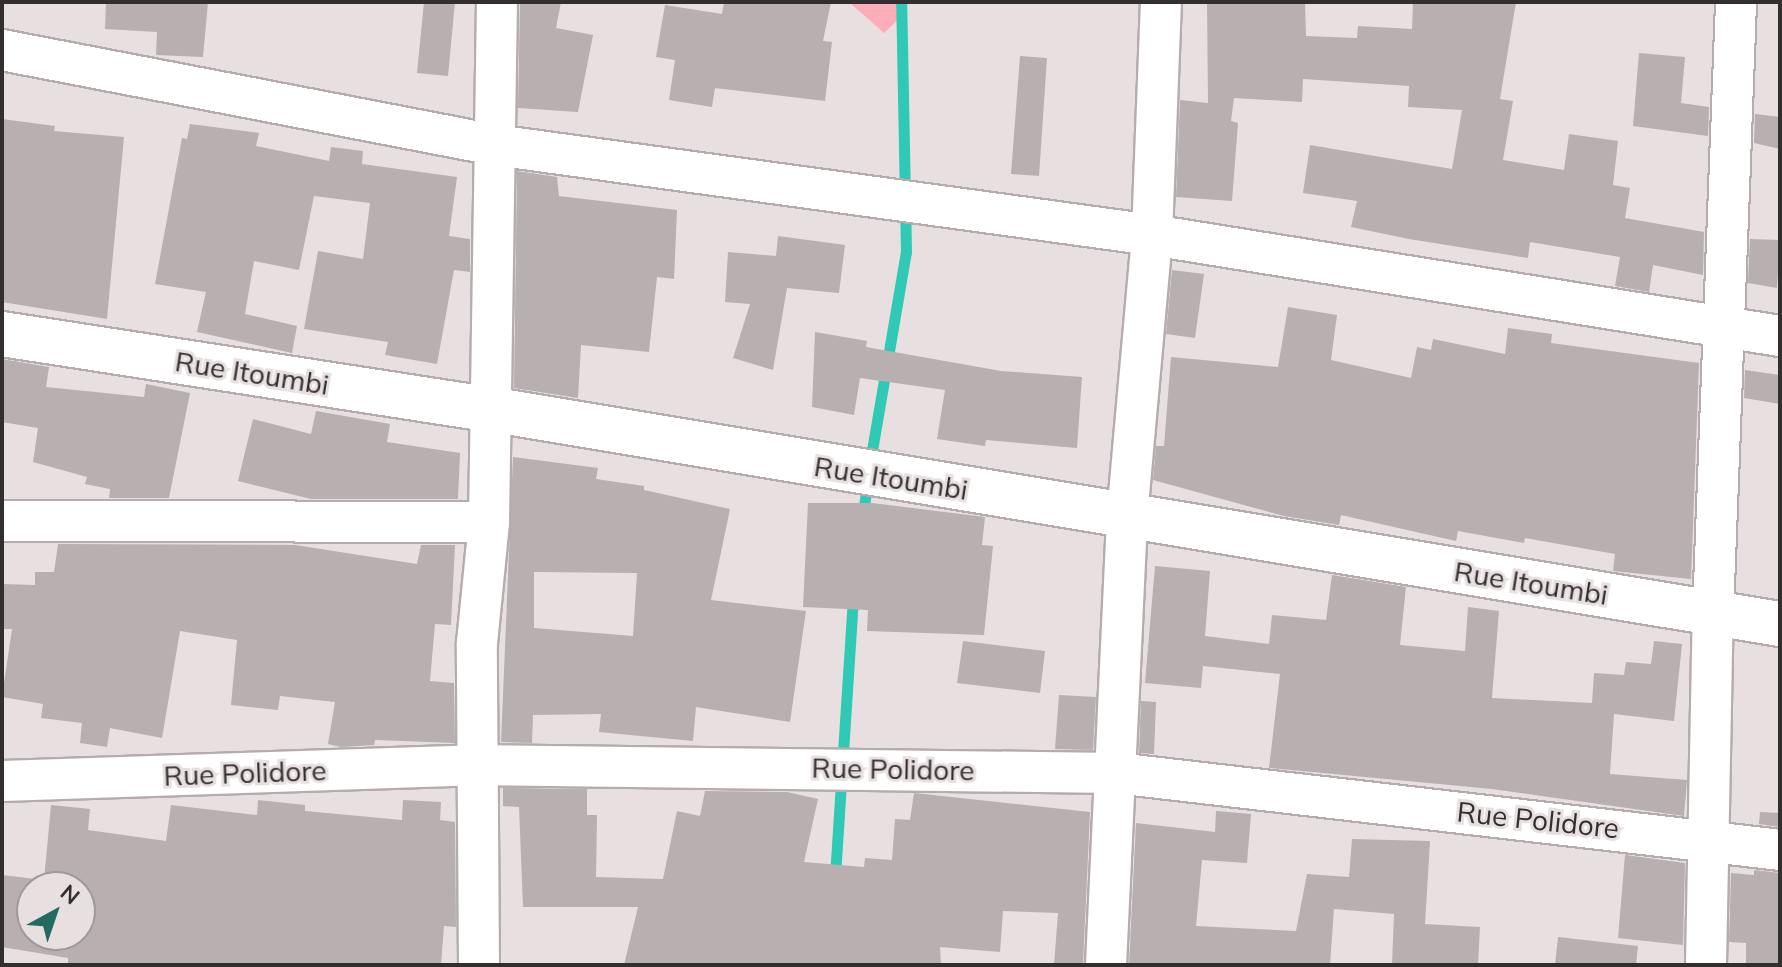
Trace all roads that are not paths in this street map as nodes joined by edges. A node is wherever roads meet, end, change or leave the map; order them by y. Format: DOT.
graph roads {
  1 [pos="497,2"];
  2 [pos="1161,2"];
  3 [pos="1736,2"];
  4 [pos="2,50"];
  5 [pos="495,145"];
  6 [pos="1152,235"];
  7 [pos="1726,326"];
  8 [pos="2,334"];
  9 [pos="1780,336"];
  10 [pos="489,409"];
  11 [pos="1127,517"];
  12 [pos="2,521"];
  13 [pos="489,522"];
  14 [pos="1713,613"];
  15 [pos="1780,624"];
  16 [pos="475,765"];
  17 [pos="1116,773"];
  18 [pos="2,781"];
  19 [pos="1711,839"];
  20 [pos="1780,850"];
  21 [pos="479,965"];
  22 [pos="1106,965"];
  23 [pos="1706,965"];
  1 -- 5 [label="street"];
  2 -- 6 [label="street"];
  3 -- 7 [label="street"];
  4 -- 5 [label="street"];
  5 -- 6 [label="street"];
  5 -- 10 [label="street"];
  6 -- 7 [label="street"];
  6 -- 11 [label="street"];
  7 -- 9 [label="street"];
  7 -- 14 [label="street"];
  8 -- 10 [label="street, Rue Itoumbi"];
  10 -- 11 [label="street, Rue Itoumbi"];
  10 -- 13 [label="street"];
  11 -- 14 [label="street, Rue Itoumbi"];
  11 -- 17 [label="street"];
  12 -- 13 [label="street"];
  13 -- 16 [label="street"];
  14 -- 15 [label="street, Rue Itoumbi"];
  14 -- 19 [label="street"];
  16 -- 17 [label="street, Rue Polidore"];
  16 -- 18 [label="street, Rue Polidore"];
  16 -- 21 [label="street"];
  17 -- 19 [label="street, Rue Polidore"];
  17 -- 22 [label="street"];
  19 -- 20 [label="street, Rue Polidore"];
  19 -- 23 [label="street"];
}
